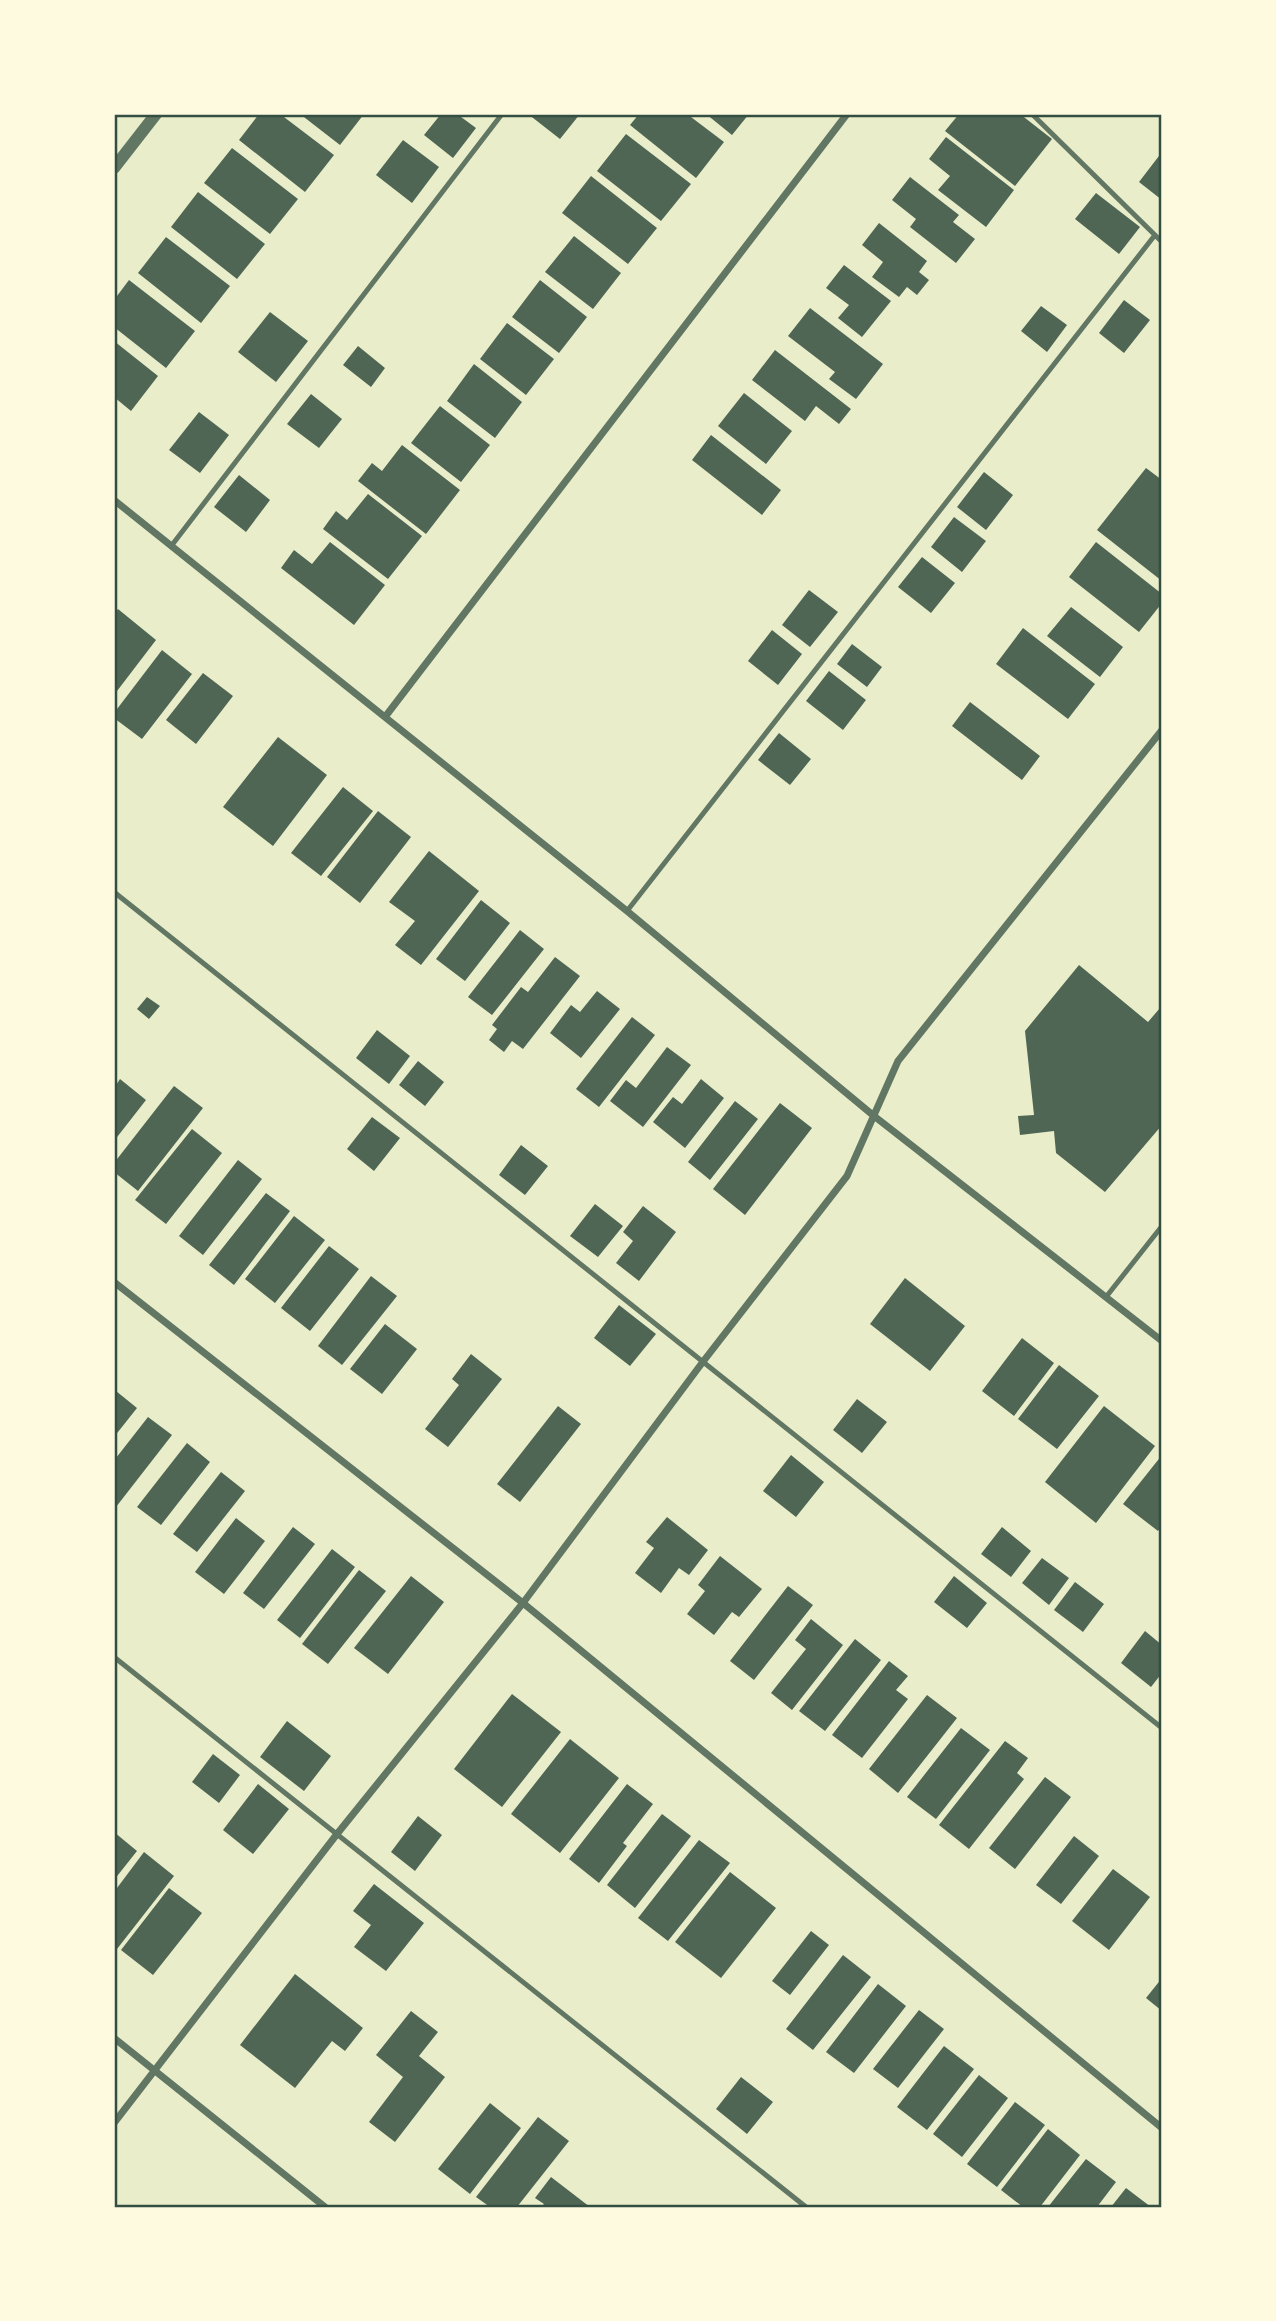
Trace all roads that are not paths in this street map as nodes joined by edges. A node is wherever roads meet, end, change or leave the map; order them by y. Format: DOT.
graph roads {
  1 [pos="156,114"];
  2 [pos="502,114"];
  3 [pos="847,114"];
  4 [pos="1032,114"];
  5 [pos="114,168"];
  6 [pos="1154,235"];
  7 [pos="1162,242"];
  8 [pos="114,500"];
  9 [pos="172,545"];
  10 [pos="385,717"];
  11 [pos="1162,730"];
  12 [pos="114,892"];
  13 [pos="627,911"];
  14 [pos="874,1116"];
  15 [pos="1162,1226"];
  16 [pos="114,1282"];
  17 [pos="1106,1297"];
  18 [pos="1162,1341"];
  19 [pos="702,1363"];
  20 [pos="523,1603"];
  21 [pos="114,1657"];
  22 [pos="1162,1728"];
  23 [pos="337,1834"];
  24 [pos="114,2038"];
  25 [pos="154,2071"];
  26 [pos="114,2123"];
  27 [pos="1162,2128"];
  28 [pos="325,2207"];
  29 [pos="806,2207"];
  1 -- 5 [label="street"];
  2 -- 9 [label="lane"];
  3 -- 10 [label="street"];
  4 -- 6 [label="lane"];
  6 -- 7 [label="lane"];
  6 -- 13 [label="lane"];
  8 -- 9 [label="street"];
  9 -- 10 [label="street"];
  10 -- 13 [label="street"];
  11 -- 14 [label="street"];
  12 -- 19 [label="lane"];
  13 -- 14 [label="street"];
  14 -- 17 [label="street"];
  14 -- 19 [label="street"];
  15 -- 17 [label="lane"];
  16 -- 20 [label="street"];
  17 -- 18 [label="street"];
  19 -- 20 [label="street"];
  19 -- 22 [label="lane"];
  20 -- 23 [label="street"];
  20 -- 27 [label="street"];
  21 -- 23 [label="lane"];
  23 -- 25 [label="street"];
  23 -- 29 [label="lane"];
  24 -- 25 [label="street"];
  25 -- 26 [label="street"];
  25 -- 28 [label="street"];
}
